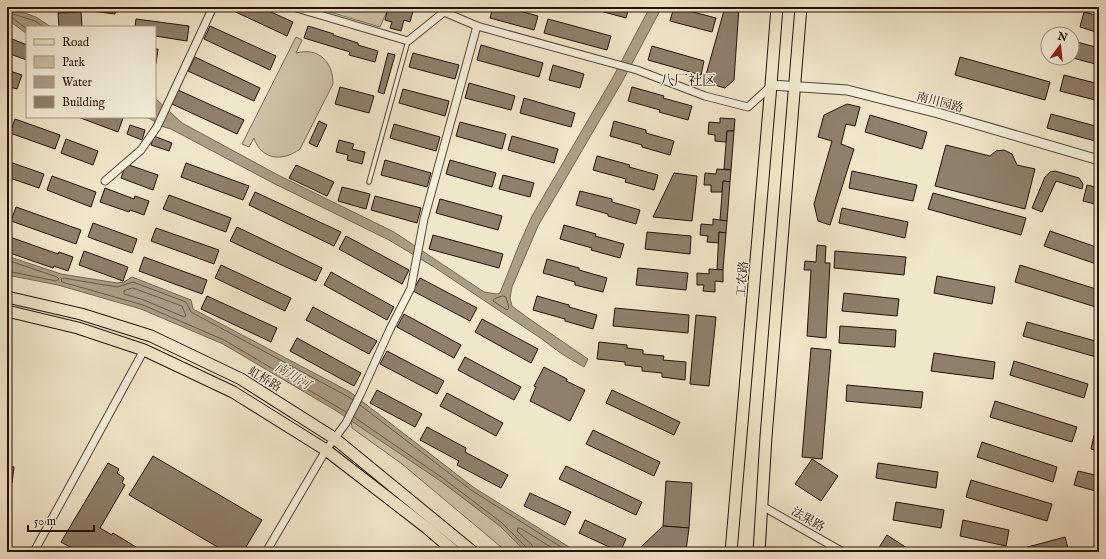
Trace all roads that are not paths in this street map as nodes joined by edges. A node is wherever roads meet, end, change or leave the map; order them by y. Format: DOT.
graph roads {
  1 [pos="212,7"];
  2 [pos="293,7"];
  3 [pos="777,7"];
  4 [pos="802,7"];
  5 [pos="443,9"];
  6 [pos="477,26"];
  7 [pos="408,41"];
  8 [pos="772,85"];
  9 [pos="795,86"];
  10 [pos="1099,160"];
  11 [pos="105,181"];
  12 [pos="369,182"];
  13 [pos="7,297"];
  14 [pos="7,311"];
  15 [pos="144,350"];
  16 [pos="334,438"];
  17 [pos="326,450"];
  18 [pos="762,506"];
  19 [pos="42,552"];
  20 [pos="266,552"];
  21 [pos="455,552"];
  22 [pos="473,552"];
  23 [pos="731,552"];
  24 [pos="759,552"];
  25 [pos="843,552"];
  1 -- 11 [label="street"];
  2 -- 7 [label="street"];
  3 -- 8 [label="main road, 工农路"];
  4 -- 9 [label="main road"];
  5 -- 6 [label="street"];
  5 -- 7 [label="street"];
  6 -- 8 [label="street"];
  6 -- 16 [label="street"];
  7 -- 12 [label="lane"];
  8 -- 9 [label="street, 南川园路"];
  8 -- 23 [label="main road, 工农路"];
  9 -- 10 [label="street, 南川园路"];
  9 -- 18 [label="main road"];
  13 -- 16 [label="main road, 虹桥路"];
  14 -- 15 [label="main road"];
  15 -- 17 [label="main road"];
  15 -- 19 [label="street"];
  16 -- 17 [label="street"];
  16 -- 22 [label="main road, 虹桥路"];
  17 -- 20 [label="street"];
  17 -- 21 [label="main road"];
  18 -- 24 [label="main road"];
  18 -- 25 [label="street, 法果路"];
}
